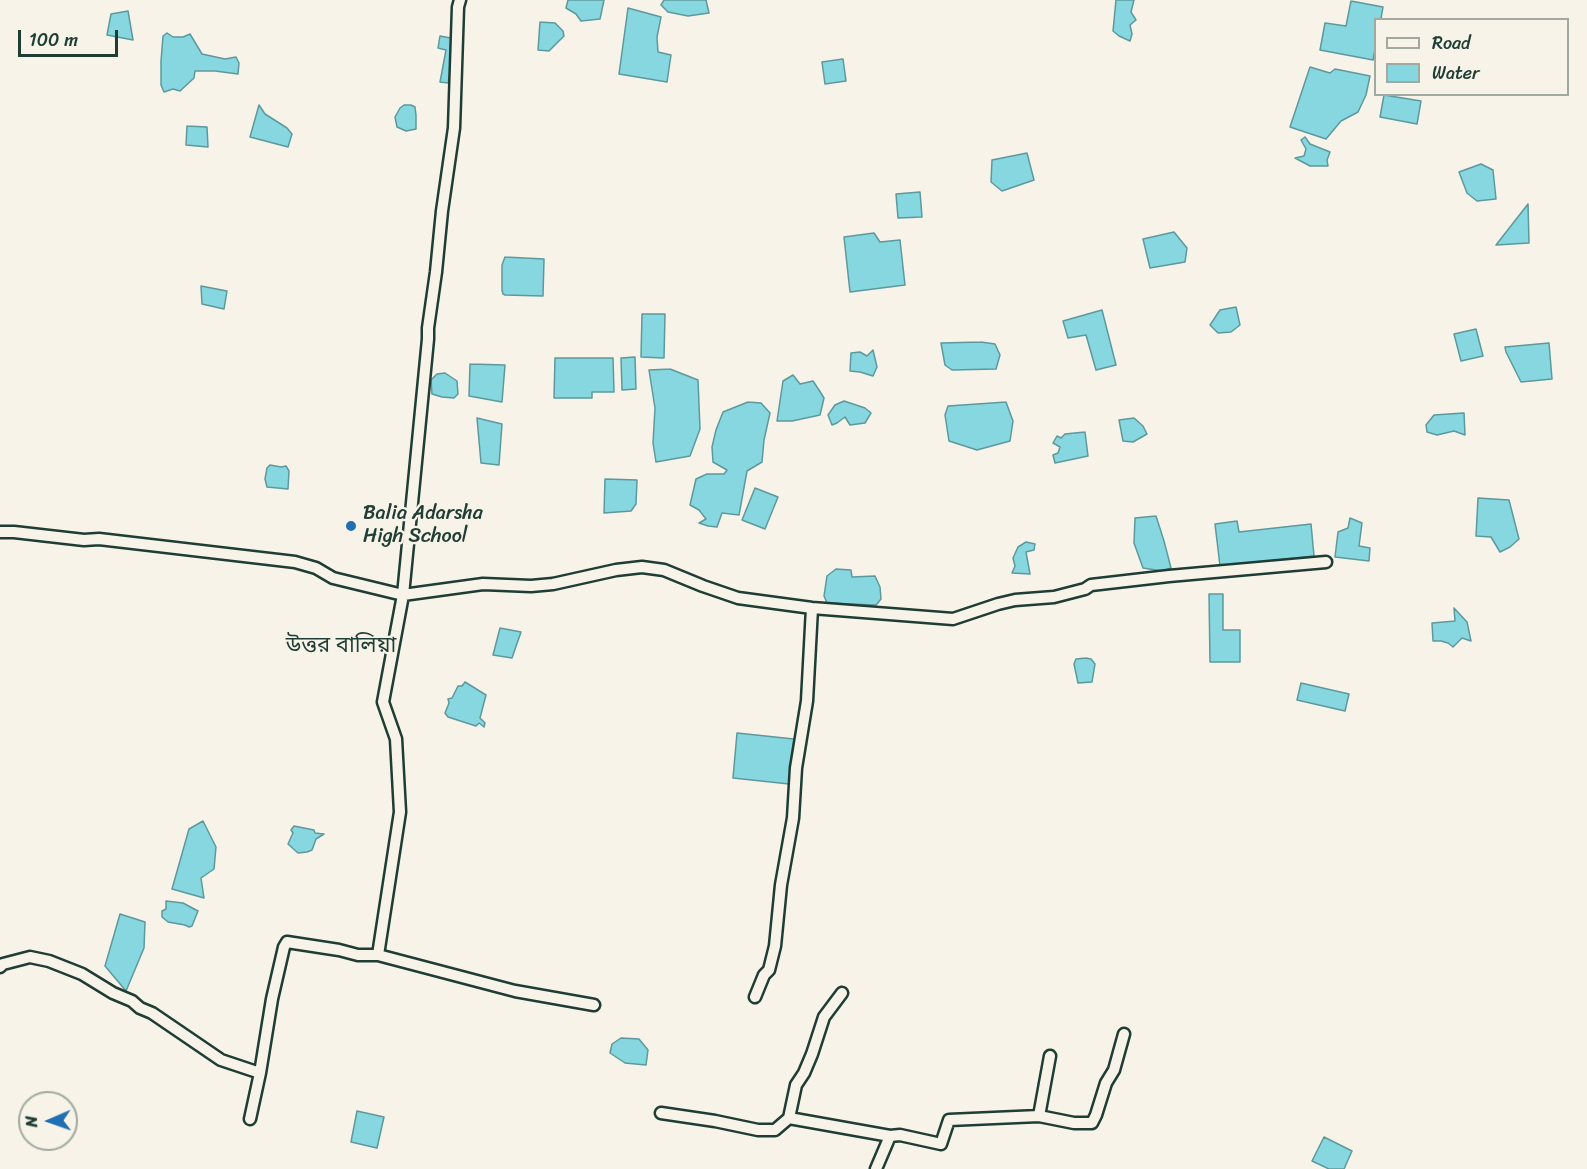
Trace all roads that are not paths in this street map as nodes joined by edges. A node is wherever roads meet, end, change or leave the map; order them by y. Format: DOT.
graph roads {
  1 [pos="460,0"];
  2 [pos="0,532"];
  3 [pos="1326,562"];
  4 [pos="402,595"];
  5 [pos="812,608"];
  6 [pos="378,955"];
  7 [pos="0,967"];
  8 [pos="842,993"];
  9 [pos="755,997"];
  10 [pos="594,1005"];
  11 [pos="1124,1034"];
  12 [pos="1050,1056"];
  13 [pos="260,1073"];
  14 [pos="661,1113"];
  15 [pos="1039,1116"];
  16 [pos="789,1118"];
  17 [pos="250,1119"];
  18 [pos="890,1136"];
  19 [pos="876,1169"];
  1 -- 4 [label="street"];
  2 -- 4 [label="street"];
  3 -- 5 [label="street"];
  4 -- 5 [label="street"];
  4 -- 6 [label="street"];
  5 -- 9 [label="street"];
  6 -- 10 [label="street"];
  6 -- 13 [label="street"];
  7 -- 13 [label="street"];
  8 -- 16 [label="street"];
  11 -- 15 [label="street"];
  12 -- 15 [label="street"];
  13 -- 17 [label="street"];
  14 -- 16 [label="street"];
  15 -- 18 [label="street"];
  16 -- 18 [label="street"];
  18 -- 19 [label="street"];
}
